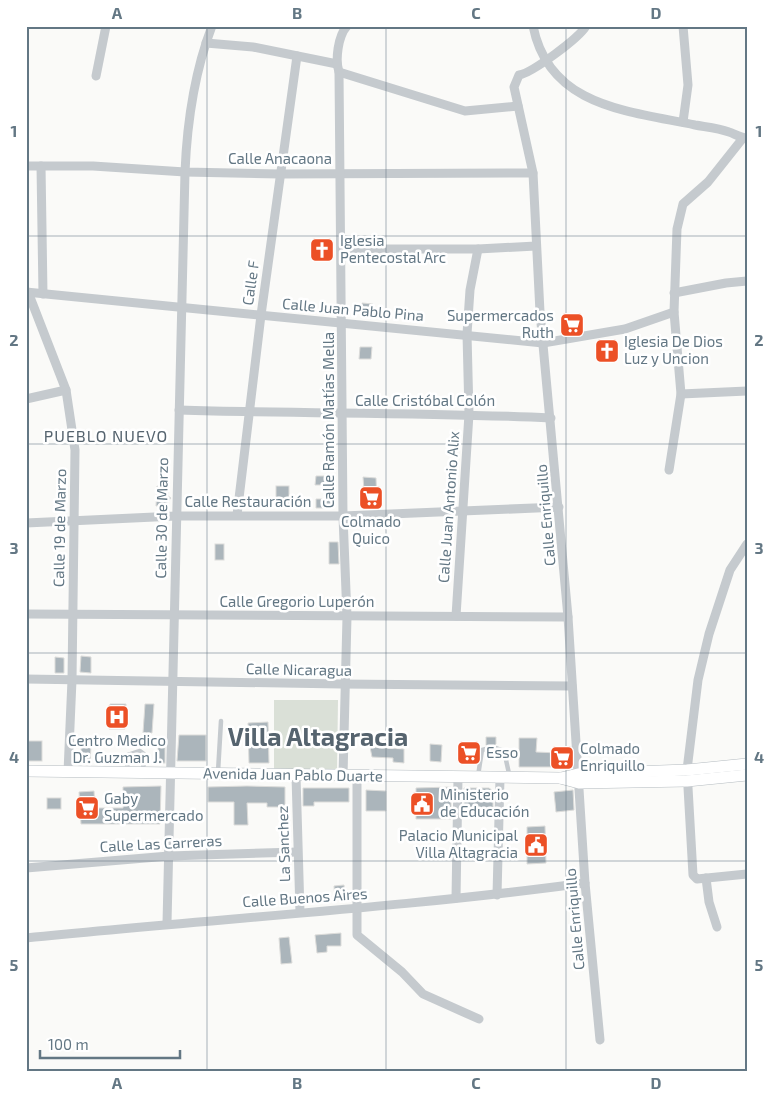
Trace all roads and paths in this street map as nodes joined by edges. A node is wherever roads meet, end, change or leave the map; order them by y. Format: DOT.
graph roads {
  1 [pos="106,26"];
  2 [pos="212,26"];
  3 [pos="347,26"];
  4 [pos="533,26"];
  5 [pos="586,26"];
  6 [pos="684,26"];
  7 [pos="206,43"];
  8 [pos="297,56"];
  9 [pos="545,59"];
  10 [pos="338,68"];
  11 [pos="96,76"];
  12 [pos="518,106"];
  13 [pos="683,122"];
  14 [pos="745,138"];
  15 [pos="26,166"];
  16 [pos="42,166"];
  17 [pos="185,172"];
  18 [pos="533,173"];
  19 [pos="280,174"];
  20 [pos="340,174"];
  21 [pos="536,246"];
  22 [pos="341,249"];
  23 [pos="478,249"];
  24 [pos="747,281"];
  25 [pos="27,292"];
  26 [pos="42,294"];
  27 [pos="674,294"];
  28 [pos="180,307"];
  29 [pos="674,312"];
  30 [pos="261,314"];
  31 [pos="343,322"];
  32 [pos="467,334"];
  33 [pos="544,343"];
  34 [pos="66,390"];
  35 [pos="747,391"];
  36 [pos="681,394"];
  37 [pos="26,399"];
  38 [pos="179,410"];
  39 [pos="249,412"];
  40 [pos="342,414"];
  41 [pos="469,414"];
  42 [pos="551,418"];
  43 [pos="669,470"];
  44 [pos="559,507"];
  45 [pos="463,509"];
  46 [pos="237,515"];
  47 [pos="176,516"];
  48 [pos="343,516"];
  49 [pos="75,522"];
  50 [pos="26,523"];
  51 [pos="747,544"];
  52 [pos="26,614"];
  53 [pos="72,615"];
  54 [pos="174,616"];
  55 [pos="456,616"];
  56 [pos="347,617"];
  57 [pos="568,617"];
  58 [pos="26,679"];
  59 [pos="72,680"];
  60 [pos="172,681"];
  61 [pos="346,684"];
  62 [pos="572,686"];
  63 [pos="221,721"];
  64 [pos="496,748"];
  65 [pos="486,749"];
  66 [pos="747,764"];
  67 [pos="26,771"];
  68 [pos="68,772"];
  69 [pos="127,772"];
  70 [pos="142,773"];
  71 [pos="170,773"];
  72 [pos="218,773"];
  73 [pos="687,775"];
  74 [pos="747,775"];
  75 [pos="296,776"];
  76 [pos="343,776"];
  77 [pos="357,777"];
  78 [pos="458,778"];
  79 [pos="478,778"];
  80 [pos="505,778"];
  81 [pos="578,778"];
  82 [pos="297,852"];
  83 [pos="169,856"];
  84 [pos="26,868"];
  85 [pos="747,874"];
  86 [pos="706,878"];
  87 [pos="585,883"];
  88 [pos="497,895"];
  89 [pos="456,898"];
  90 [pos="356,910"];
  91 [pos="300,912"];
  92 [pos="167,923"];
  93 [pos="717,926"];
  94 [pos="26,938"];
  95 [pos="479,1019"];
  96 [pos="600,1040"];
  1 -- 11 [label="street"];
  2 -- 7 [label="street, Calle 30 de Marzo"];
  3 -- 10 [label="street, Calle Ramón Matías Mella"];
  4 -- 9 [label="street"];
  5 -- 9 [label="street, Calle Enriquillo"];
  6 -- 13 [label="street"];
  7 -- 8 [label="street"];
  7 -- 17 [label="street, Calle 30 de Marzo"];
  8 -- 10 [label="street"];
  8 -- 19 [label="street, Calle F"];
  9 -- 12 [label="street, Calle Enriquillo"];
  9 -- 13 [label="street"];
  10 -- 12 [label="street"];
  10 -- 20 [label="street, Calle Ramón Matías Mella"];
  12 -- 18 [label="street, Calle Enriquillo"];
  13 -- 14 [label="street"];
  14 -- 27 [label="street"];
  15 -- 16 [label="street, Calle Anacaona"];
  16 -- 17 [label="street, Calle Anacaona"];
  16 -- 26 [label="street"];
  17 -- 19 [label="street, Calle Anacaona"];
  17 -- 28 [label="street, Calle 30 de Marzo"];
  18 -- 20 [label="street, Calle Anacaona"];
  18 -- 21 [label="street, Calle Enriquillo"];
  19 -- 20 [label="street, Calle Anacaona"];
  19 -- 30 [label="street, Calle F"];
  20 -- 22 [label="street, Calle Ramón Matías Mella"];
  21 -- 23 [label="street"];
  21 -- 33 [label="street, Calle Enriquillo"];
  22 -- 23 [label="street"];
  22 -- 31 [label="street, Calle Ramón Matías Mella"];
  23 -- 32 [label="street, Calle Juan Antonio Alix"];
  24 -- 27 [label="street"];
  25 -- 26 [label="street, Calle Juan Pablo Pina"];
  25 -- 34 [label="street, Calle 19 de Marzo"];
  26 -- 28 [label="street, Calle Juan Pablo Pina"];
  27 -- 29 [label="street"];
  28 -- 30 [label="street, Calle Juan Pablo Pina"];
  28 -- 38 [label="street, Calle 30 de Marzo"];
  29 -- 33 [label="street, Calle Juan Pablo Pina"];
  29 -- 36 [label="street"];
  30 -- 31 [label="street, Calle Juan Pablo Pina"];
  30 -- 39 [label="street, Calle F"];
  31 -- 32 [label="street, Calle Juan Pablo Pina"];
  31 -- 40 [label="street, Calle Ramón Matías Mella"];
  32 -- 33 [label="street, Calle Juan Pablo Pina"];
  32 -- 41 [label="street, Calle Juan Antonio Alix"];
  33 -- 42 [label="street, Calle Enriquillo"];
  34 -- 37 [label="street"];
  34 -- 49 [label="street, Calle 19 de Marzo"];
  35 -- 36 [label="street"];
  36 -- 43 [label="street"];
  38 -- 39 [label="street, Calle Cristóbal Colón"];
  38 -- 47 [label="street, Calle 30 de Marzo"];
  39 -- 40 [label="street, Calle Cristóbal Colón"];
  39 -- 46 [label="street, Calle F"];
  40 -- 41 [label="street, Calle Cristóbal Colón"];
  40 -- 48 [label="street, Calle Ramón Matías Mella"];
  41 -- 42 [label="street, Calle Cristóbal Colón"];
  41 -- 45 [label="street, Calle Juan Antonio Alix"];
  42 -- 44 [label="street, Calle Enriquillo"];
  44 -- 45 [label="street, Calle Restauración"];
  44 -- 57 [label="street, Calle Enriquillo"];
  45 -- 48 [label="street, Calle Restauración"];
  45 -- 55 [label="street, Calle Juan Antonio Alix"];
  46 -- 47 [label="street, Calle Restauración"];
  46 -- 48 [label="street, Calle Restauración"];
  47 -- 49 [label="street, Calle Restauración"];
  47 -- 54 [label="street, Calle 30 de Marzo"];
  48 -- 56 [label="street, Calle Ramón Matías Mella"];
  49 -- 50 [label="street, Calle Restauración"];
  49 -- 53 [label="street, Calle 19 de Marzo"];
  51 -- 73 [label="street"];
  52 -- 53 [label="street, Calle Gregorio Luperón"];
  53 -- 54 [label="street, Calle Gregorio Luperón"];
  53 -- 59 [label="street, Calle 19 de Marzo"];
  54 -- 56 [label="street, Calle Gregorio Luperón"];
  54 -- 60 [label="street, Calle 30 de Marzo"];
  55 -- 56 [label="street, Calle Gregorio Luperón"];
  55 -- 57 [label="street, Calle Gregorio Luperón"];
  56 -- 61 [label="street, Calle Ramón Matías Mella"];
  57 -- 62 [label="street, Calle Enriquillo"];
  58 -- 59 [label="street, Calle Nicaragua"];
  59 -- 60 [label="street, Calle Nicaragua"];
  59 -- 68 [label="street, Calle 19 de Marzo"];
  60 -- 61 [label="street, Calle Nicaragua"];
  60 -- 71 [label="street, Calle 30 de Marzo"];
  61 -- 62 [label="street, Calle Nicaragua"];
  61 -- 76 [label="street, Calle Ramón Matías Mella"];
  62 -- 81 [label="street, Calle Enriquillo"];
  63 -- 72 [label="lane"];
  64 -- 80 [label="lane"];
  65 -- 79 [label="lane"];
  66 -- 73 [label="main road, Avenida Juan Pablo Duarte"];
  67 -- 68 [label="main road, Avenida Juan Pablo Duarte"];
  68 -- 69 [label="main road, Avenida Juan Pablo Duarte"];
  69 -- 70 [label="main road, Avenida Juan Pablo Duarte"];
  69 -- 70 [label="lane"];
  70 -- 71 [label="main road, Avenida Juan Pablo Duarte"];
  71 -- 72 [label="main road, Avenida Juan Pablo Duarte"];
  71 -- 83 [label="street, Calle 30 de Marzo"];
  72 -- 75 [label="main road, Avenida Juan Pablo Duarte"];
  73 -- 74 [label="main road, Avenida Juan Pablo Duarte"];
  73 -- 81 [label="main road, Avenida Juan Pablo Duarte"];
  73 -- 86 [label="street"];
  75 -- 76 [label="main road, Avenida Juan Pablo Duarte"];
  75 -- 82 [label="street, La Sanchez"];
  76 -- 77 [label="main road, Avenida Juan Pablo Duarte"];
  77 -- 78 [label="main road, Avenida Juan Pablo Duarte"];
  77 -- 90 [label="street"];
  78 -- 79 [label="main road, Avenida Juan Pablo Duarte"];
  78 -- 89 [label="street"];
  79 -- 80 [label="main road, Avenida Juan Pablo Duarte"];
  80 -- 81 [label="main road, Avenida Juan Pablo Duarte"];
  80 -- 88 [label="street"];
  81 -- 87 [label="street, Calle Enriquillo"];
  82 -- 83 [label="street, Calle Las Carreras"];
  82 -- 91 [label="street, La Sanchez"];
  83 -- 84 [label="street, Calle Las Carreras"];
  83 -- 92 [label="street, Calle 30 de Marzo"];
  85 -- 86 [label="street"];
  86 -- 93 [label="street"];
  87 -- 88 [label="street, Calle Buenos Aires"];
  87 -- 96 [label="street, Calle Enriquillo"];
  88 -- 89 [label="street, Calle Buenos Aires"];
  89 -- 90 [label="street, Calle Buenos Aires"];
  90 -- 91 [label="street, Calle Buenos Aires"];
  90 -- 95 [label="street"];
  91 -- 92 [label="street, Calle Buenos Aires"];
  92 -- 94 [label="street, Calle Buenos Aires"];
}
